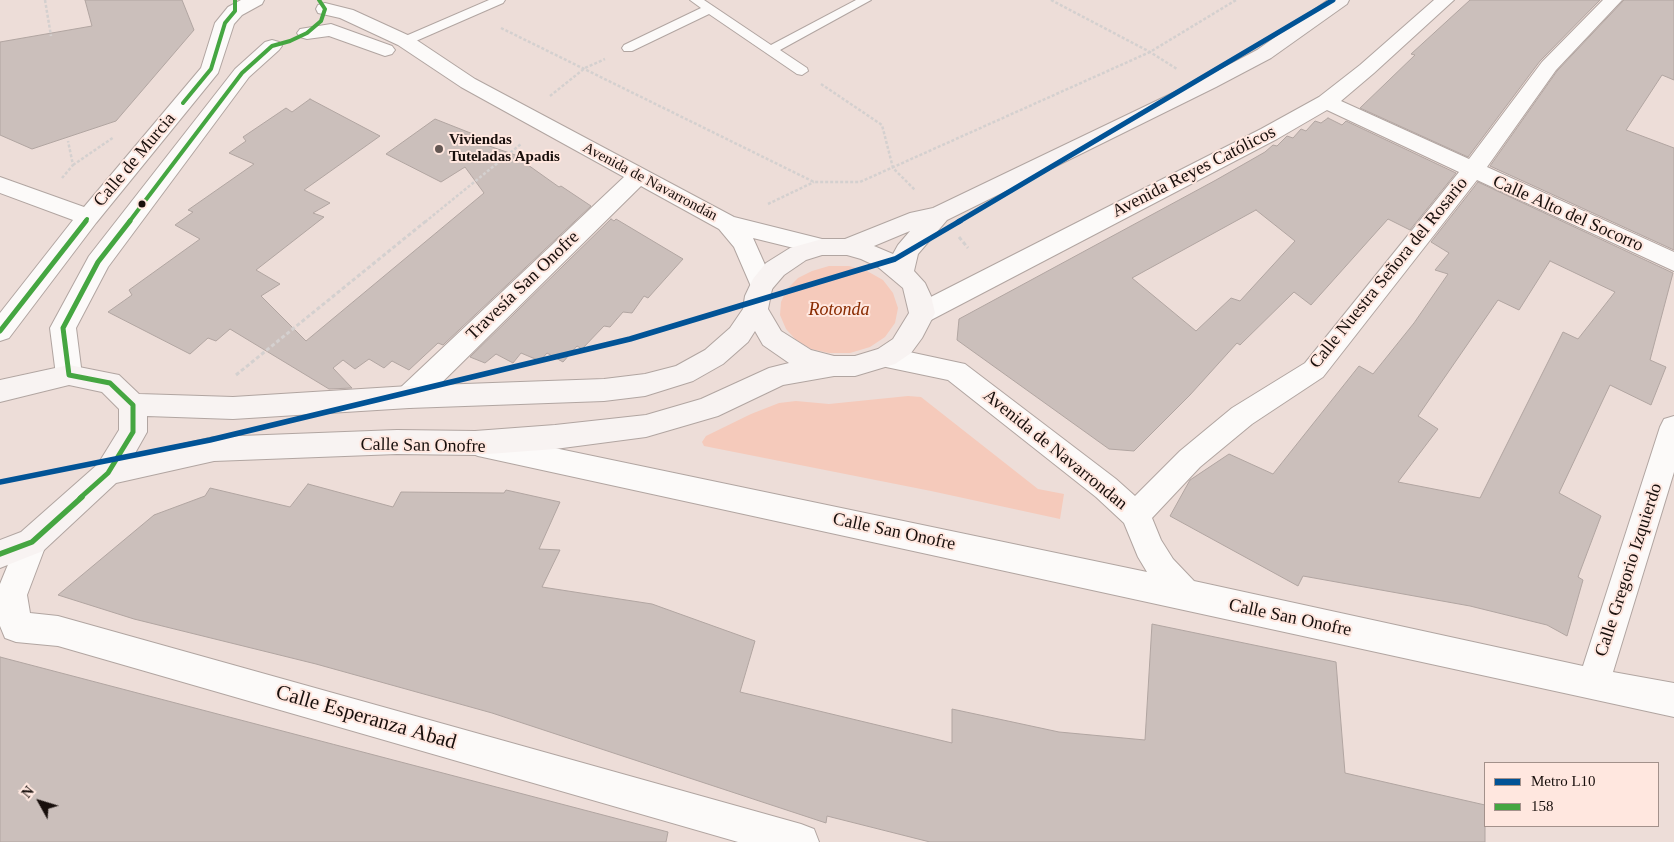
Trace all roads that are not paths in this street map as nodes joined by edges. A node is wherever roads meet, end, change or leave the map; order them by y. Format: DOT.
graph roads {
  1 [pos="254,0"];
  2 [pos="499,0"];
  3 [pos="696,0"];
  4 [pos="866,0"];
  5 [pos="1340,0"];
  6 [pos="1444,0"];
  7 [pos="1612,0"];
  8 [pos="322,4"];
  9 [pos="235,6"];
  10 [pos="709,9"];
  11 [pos="224,31"];
  12 [pos="308,33"];
  13 [pos="404,41"];
  14 [pos="272,46"];
  15 [pos="628,48"];
  16 [pos="771,50"];
  17 [pos="802,71"];
  18 [pos="468,83"];
  19 [pos="1326,102"];
  20 [pos="1472,171"];
  21 [pos="638,176"];
  22 [pos="0,185"];
  23 [pos="938,214"];
  24 [pos="88,217"];
  25 [pos="726,224"];
  26 [pos="822,246"];
  27 [pos="847,247"];
  28 [pos="1674,262"];
  29 [pos="902,272"];
  30 [pos="758,297"];
  31 [pos="922,313"];
  32 [pos="0,331"];
  33 [pos="886,357"];
  34 [pos="834,366"];
  35 [pos="69,374"];
  36 [pos="0,391"];
  37 [pos="409,397"];
  38 [pos="133,405"];
  39 [pos="1674,427"];
  40 [pos="475,444"];
  41 [pos="108,473"];
  42 [pos="1136,515"];
  43 [pos="32,542"];
  44 [pos="0,554"];
  45 [pos="1185,594"];
  46 [pos="1593,684"];
  47 [pos="1674,700"];
  48 [pos="801,842"];
  1 -- 9 [label="street"];
  2 -- 13 [label="lane"];
  3 -- 10 [label="lane"];
  4 -- 16 [label="lane"];
  5 -- 23 [label="main road"];
  6 -- 19 [label="street, Avenida Reyes Católicos"];
  7 -- 20 [label="street, Calle Nuestra Señora del Rosario"];
  8 -- 12 [label="street"];
  8 -- 13 [label="street, Avenida de Navarrondán"];
  9 -- 11 [label="street, Calle de Murcia"];
  10 -- 15 [label="lane"];
  10 -- 16 [label="lane"];
  11 -- 14 [label="street"];
  11 -- 24 [label="street, Calle de Murcia"];
  12 -- 14 [label="street"];
  12 -- 18 [label="street, Avenida de Navarrondán"];
  13 -- 18 [label="street, Avenida de Navarrondán"];
  14 -- 35 [label="street, Calle de Murcia"];
  16 -- 17 [label="lane"];
  18 -- 21 [label="street, Avenida de Navarrondán"];
  19 -- 20 [label="street, Calle Alto del Socorro"];
  19 -- 31 [label="street, Avenida Reyes Católicos"];
  20 -- 28 [label="street, Calle Alto del Socorro"];
  20 -- 42 [label="street, Calle Nuestra Señora del Rosario"];
  21 -- 25 [label="street, Avenida de Navarrondán"];
  21 -- 37 [label="street, Travesía San Onofre"];
  22 -- 24 [label="street"];
  23 -- 27 [label="main road"];
  23 -- 29 [label="main road"];
  24 -- 32 [label="street, Calle de Murcia"];
  25 -- 26 [label="street, Avenida de Navarrondán"];
  25 -- 30 [label="street, Avenida de Navarrondán"];
  26 -- 27 [label="main road"];
  26 -- 30 [label="main road"];
  27 -- 29 [label="main road"];
  29 -- 31 [label="main road"];
  30 -- 34 [label="main road"];
  30 -- 37 [label="main road"];
  31 -- 33 [label="main road"];
  33 -- 34 [label="main road"];
  33 -- 42 [label="street, Avenida de Navarrondan"];
  34 -- 40 [label="main road"];
  35 -- 36 [label="main road"];
  35 -- 38 [label="main road"];
  37 -- 38 [label="main road"];
  38 -- 41 [label="main road"];
  39 -- 46 [label="street, Calle Gregorio Izquierdo"];
  40 -- 41 [label="main road, Calle San Onofre"];
  40 -- 45 [label="street, Calle San Onofre"];
  41 -- 43 [label="main road"];
  42 -- 45 [label="street, Avenida de Navarrondan"];
  43 -- 44 [label="main road"];
  43 -- 48 [label="street, Calle Esperanza Abad"];
  45 -- 46 [label="street, Calle San Onofre"];
  46 -- 47 [label="street, Calle San Onofre"];
}
